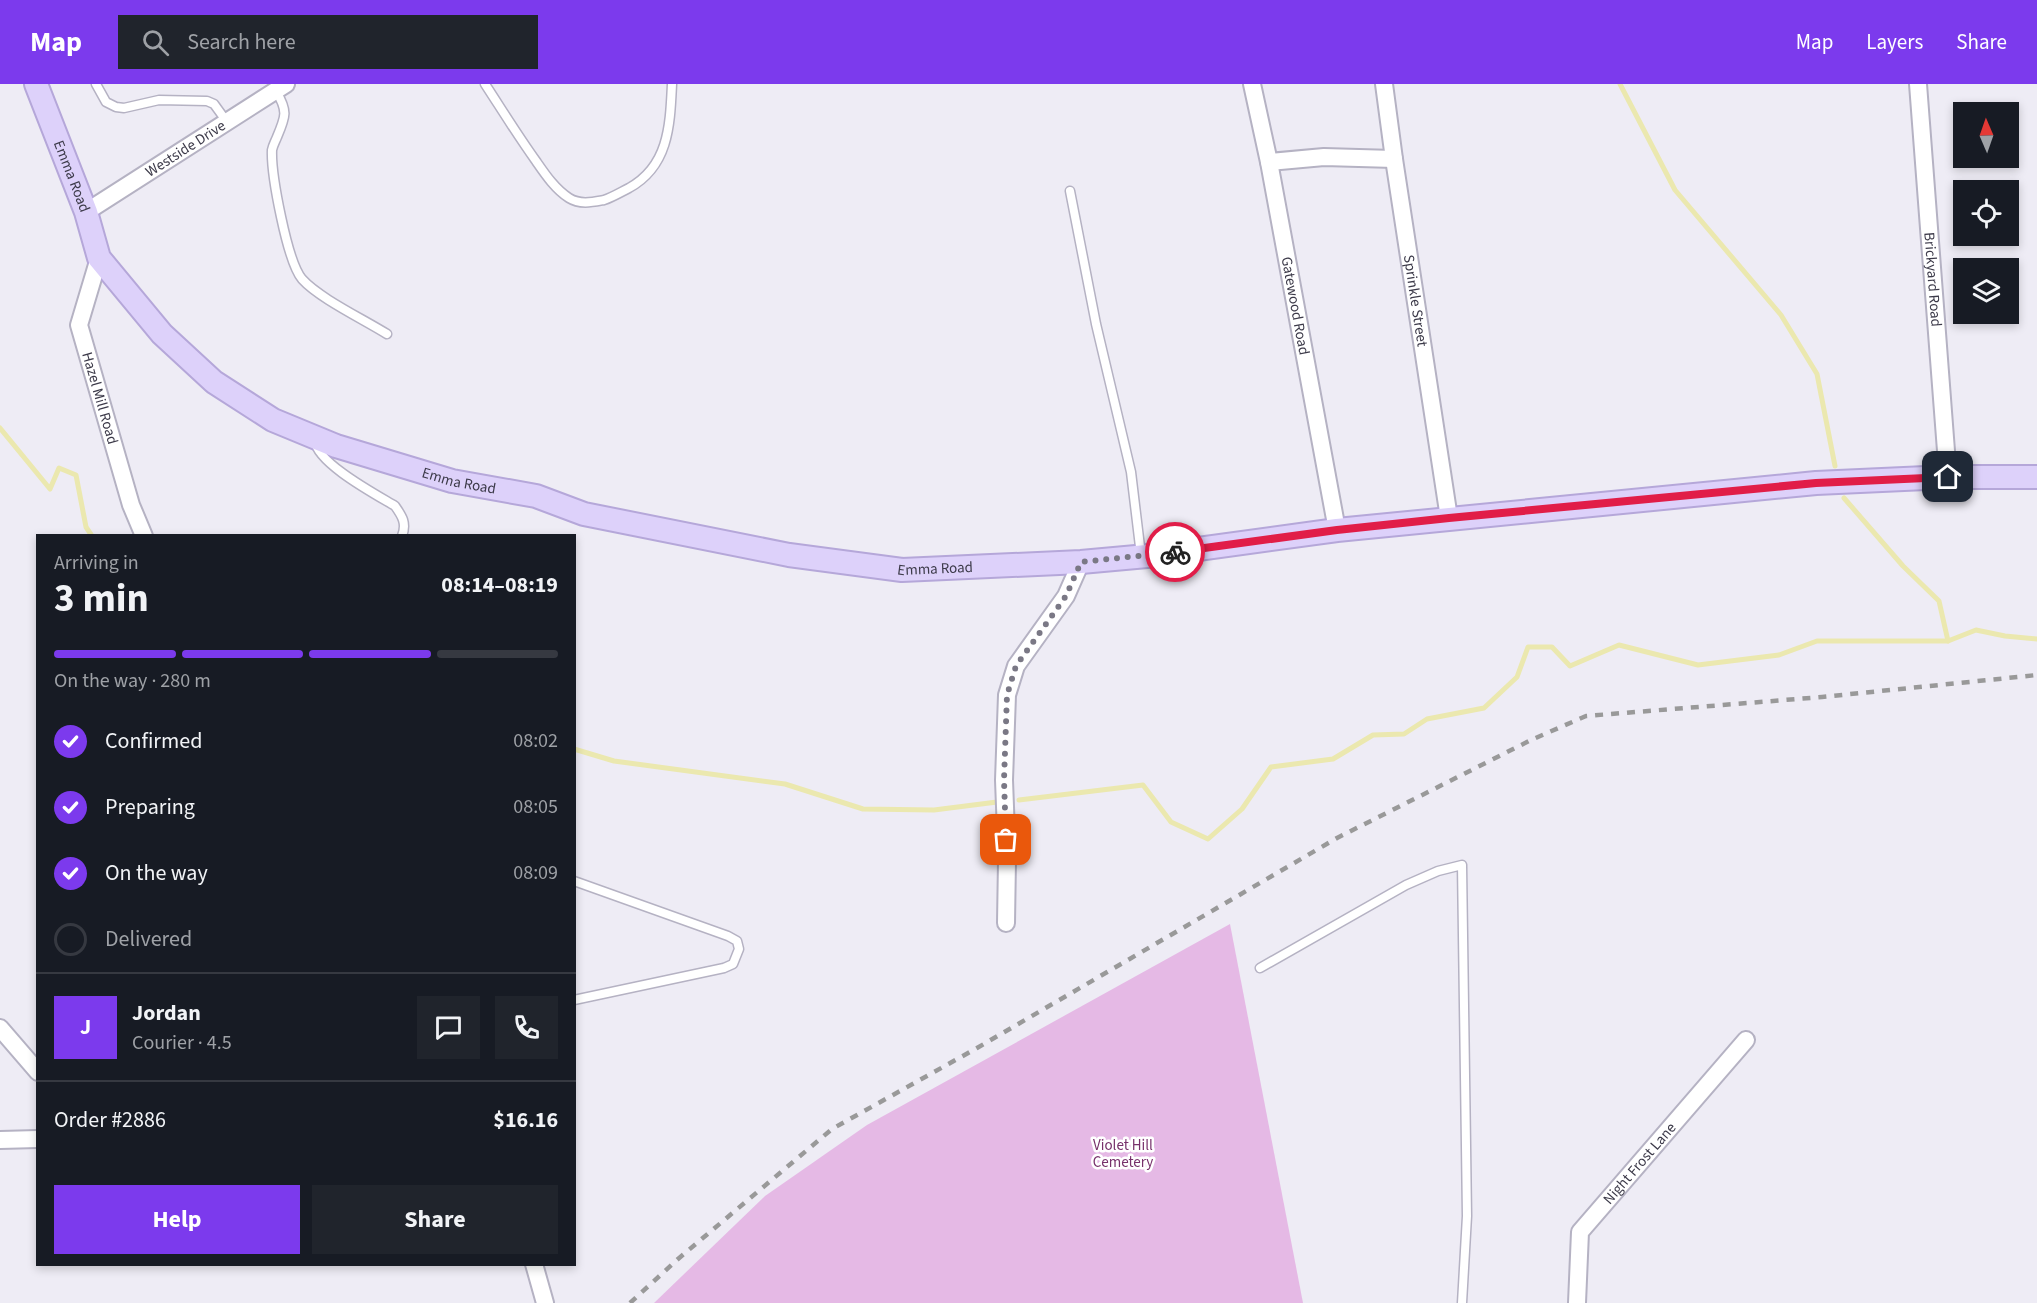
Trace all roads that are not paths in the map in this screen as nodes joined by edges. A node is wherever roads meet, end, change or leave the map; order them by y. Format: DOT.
graph roads {
  1 [pos="36,84"];
  2 [pos="96,84"];
  3 [pos="485,84"];
  4 [pos="672,84"];
  5 [pos="1252,84"];
  6 [pos="1384,84"];
  7 [pos="1917,84"];
  8 [pos="281,87"];
  9 [pos="227,122"];
  10 [pos="1394,159"];
  11 [pos="1269,162"];
  12 [pos="1070,191"];
  13 [pos="86,212"];
  14 [pos="99,258"];
  15 [pos="387,334"];
  16 [pos="315,437"];
  17 [pos="1948,477"];
  18 [pos="2037,477"];
  19 [pos="1449,518"];
  20 [pos="1337,530"];
  21 [pos="143,534"];
  22 [pos="403,534"];
  23 [pos="1141,556"];
  24 [pos="1081,562"];
  25 [pos="576,882"];
  26 [pos="1006,923"];
  27 [pos="1260,968"];
  28 [pos="576,1000"];
  29 [pos="0,1028"];
  30 [pos="1746,1040"];
  31 [pos="36,1070"];
  32 [pos="36,1139"];
  33 [pos="0,1140"];
  34 [pos="535,1266"];
  35 [pos="545,1303"];
  36 [pos="1462,1303"];
  37 [pos="1577,1303"];
  1 -- 13 [label="street, Emma Road"];
  2 -- 9 [label="lane"];
  3 -- 4 [label="lane"];
  5 -- 11 [label="street, Gatewood Road"];
  6 -- 10 [label="street, Sprinkle Street"];
  7 -- 17 [label="street, Brickyard Road"];
  8 -- 9 [label="street, Westside Drive"];
  8 -- 15 [label="lane"];
  9 -- 13 [label="street, Westside Drive"];
  10 -- 11 [label="street"];
  10 -- 19 [label="street, Sprinkle Street"];
  11 -- 20 [label="street, Gatewood Road"];
  12 -- 23 [label="lane"];
  13 -- 14 [label="street, Emma Road"];
  14 -- 16 [label="street, Emma Road"];
  14 -- 21 [label="street, Hazel Mill Road"];
  16 -- 22 [label="lane"];
  16 -- 24 [label="street, Emma Road"];
  17 -- 18 [label="street, Emma Road"];
  17 -- 19 [label="street, Emma Road"];
  19 -- 20 [label="street, Emma Road"];
  20 -- 23 [label="street, Emma Road"];
  23 -- 24 [label="street, Emma Road"];
  24 -- 26 [label="street"];
  25 -- 28 [label="lane"];
  27 -- 36 [label="lane"];
  29 -- 31 [label="street"];
  30 -- 37 [label="street, Night Frost Lane"];
  32 -- 33 [label="street"];
  34 -- 35 [label="street"];
}
